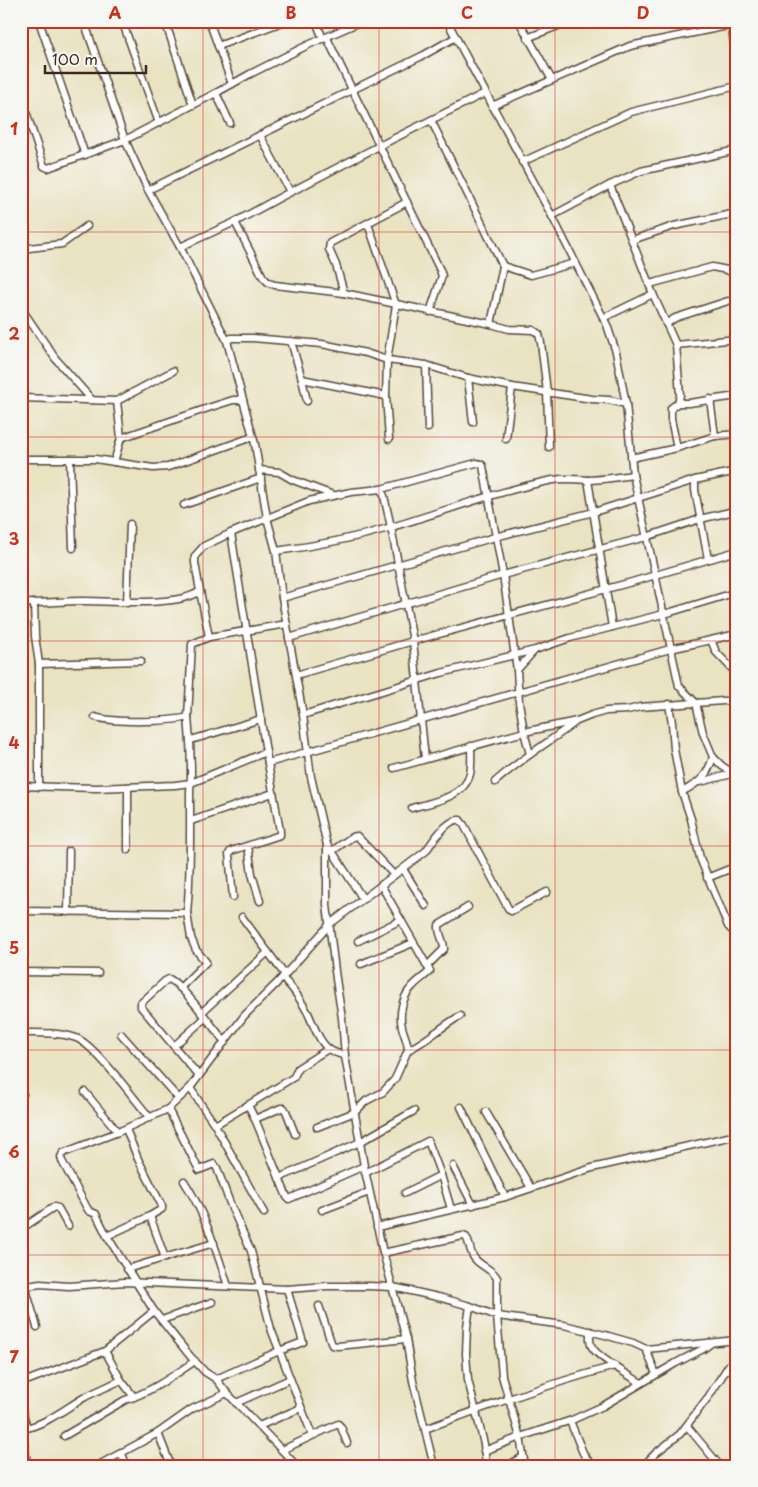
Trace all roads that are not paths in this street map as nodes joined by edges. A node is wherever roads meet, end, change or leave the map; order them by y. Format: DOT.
graph roads {
  1 [pos="39,21"];
  2 [pos="84,21"];
  3 [pos="122,21"];
  4 [pos="165,21"];
  5 [pos="209,21"];
  6 [pos="285,21"];
  7 [pos="316,21"];
  8 [pos="362,21"];
  9 [pos="448,21"];
  10 [pos="518,21"];
  11 [pos="572,22"];
  12 [pos="733,24"];
  13 [pos="456,37"];
  14 [pos="527,38"];
  15 [pos="325,39"];
  16 [pos="218,46"];
  17 [pos="737,67"];
  18 [pos="552,80"];
  19 [pos="232,84"];
  20 [pos="737,86"];
  21 [pos="352,90"];
  22 [pos="216,93"];
  23 [pos="485,93"];
  24 [pos="21,97"];
  25 [pos="193,105"];
  26 [pos="492,106"];
  27 [pos="431,120"];
  28 [pos="159,123"];
  29 [pos="230,123"];
  30 [pos="260,135"];
  31 [pos="125,140"];
  32 [pos="380,146"];
  33 [pos="737,150"];
  34 [pos="85,155"];
  35 [pos="522,162"];
  36 [pos="610,185"];
  37 [pos="148,190"];
  38 [pos="290,192"];
  39 [pos="407,202"];
  40 [pos="737,214"];
  41 [pos="552,216"];
  42 [pos="235,222"];
  43 [pos="368,224"];
  44 [pos="87,226"];
  45 [pos="21,233"];
  46 [pos="632,240"];
  47 [pos="180,247"];
  48 [pos="23,249"];
  49 [pos="575,263"];
  50 [pos="503,266"];
  51 [pos="737,276"];
  52 [pos="650,284"];
  53 [pos="344,293"];
  54 [pos="653,294"];
  55 [pos="728,301"];
  56 [pos="396,305"];
  57 [pos="21,308"];
  58 [pos="430,312"];
  59 [pos="603,318"];
  60 [pos="491,324"];
  61 [pos="666,324"];
  62 [pos="737,338"];
  63 [pos="227,341"];
  64 [pos="291,341"];
  65 [pos="676,345"];
  66 [pos="387,360"];
  67 [pos="426,365"];
  68 [pos="173,371"];
  69 [pos="468,378"];
  70 [pos="302,379"];
  71 [pos="512,387"];
  72 [pos="547,392"];
  73 [pos="386,396"];
  74 [pos="737,396"];
  75 [pos="21,398"];
  76 [pos="243,398"];
  77 [pos="710,399"];
  78 [pos="92,400"];
  79 [pos="117,401"];
  80 [pos="307,401"];
  81 [pos="678,402"];
  82 [pos="626,404"];
  83 [pos="473,422"];
  84 [pos="428,428"];
  85 [pos="737,434"];
  86 [pos="715,436"];
  87 [pos="252,437"];
  88 [pos="121,438"];
  89 [pos="389,439"];
  90 [pos="506,439"];
  91 [pos="549,447"];
  92 [pos="677,448"];
  93 [pos="631,458"];
  94 [pos="21,459"];
  95 [pos="70,459"];
  96 [pos="114,462"];
  97 [pos="259,470"];
  98 [pos="632,471"];
  99 [pos="737,471"];
  100 [pos="261,478"];
  101 [pos="588,480"];
  102 [pos="695,480"];
  103 [pos="381,489"];
  104 [pos="333,495"];
  105 [pos="489,496"];
  106 [pos="638,498"];
  107 [pos="184,505"];
  108 [pos="594,512"];
  109 [pos="730,512"];
  110 [pos="267,518"];
  111 [pos="700,519"];
  112 [pos="130,524"];
  113 [pos="391,527"];
  114 [pos="231,533"];
  115 [pos="496,536"];
  116 [pos="646,537"];
  117 [pos="73,548"];
  118 [pos="600,549"];
  119 [pos="276,551"];
  120 [pos="737,551"];
  121 [pos="708,559"];
  122 [pos="398,564"];
  123 [pos="655,574"];
  124 [pos="503,575"];
  125 [pos="606,589"];
  126 [pos="200,591"];
  127 [pos="737,592"];
  128 [pos="282,598"];
  129 [pos="21,603"];
  130 [pos="34,603"];
  131 [pos="127,603"];
  132 [pos="406,603"];
  133 [pos="664,613"];
  134 [pos="509,615"];
  135 [pos="287,624"];
  136 [pos="612,627"];
  137 [pos="247,631"];
  138 [pos="737,634"];
  139 [pos="209,637"];
  140 [pos="289,638"];
  141 [pos="711,640"];
  142 [pos="413,641"];
  143 [pos="670,649"];
  144 [pos="535,650"];
  145 [pos="514,655"];
  146 [pos="142,661"];
  147 [pos="39,664"];
  148 [pos="517,670"];
  149 [pos="737,674"];
  150 [pos="296,675"];
  151 [pos="416,681"];
  152 [pos="518,692"];
  153 [pos="737,700"];
  154 [pos="696,703"];
  155 [pos="670,704"];
  156 [pos="303,715"];
  157 [pos="188,716"];
  158 [pos="95,717"];
  159 [pos="261,719"];
  160 [pos="422,719"];
  161 [pos="577,721"];
  162 [pos="524,732"];
  163 [pos="191,740"];
  164 [pos="471,746"];
  165 [pos="308,751"];
  166 [pos="266,752"];
  167 [pos="530,754"];
  168 [pos="713,757"];
  169 [pos="425,760"];
  170 [pos="268,763"];
  171 [pos="394,768"];
  172 [pos="734,775"];
  173 [pos="495,782"];
  174 [pos="191,783"];
  175 [pos="699,783"];
  176 [pos="21,786"];
  177 [pos="39,787"];
  178 [pos="128,788"];
  179 [pos="682,792"];
  180 [pos="273,793"];
  181 [pos="412,808"];
  182 [pos="191,821"];
  183 [pos="327,845"];
  184 [pos="248,846"];
  185 [pos="128,850"];
  186 [pos="69,851"];
  187 [pos="332,851"];
  188 [pos="737,866"];
  189 [pos="403,869"];
  190 [pos="394,875"];
  191 [pos="707,878"];
  192 [pos="381,885"];
  193 [pos="547,892"];
  194 [pos="233,897"];
  195 [pos="363,898"];
  196 [pos="260,901"];
  197 [pos="426,906"];
  198 [pos="468,907"];
  199 [pos="21,911"];
  200 [pos="68,912"];
  201 [pos="187,913"];
  202 [pos="242,916"];
  203 [pos="401,920"];
  204 [pos="737,920"];
  205 [pos="330,924"];
  206 [pos="728,926"];
  207 [pos="737,936"];
  208 [pos="358,941"];
  209 [pos="413,943"];
  210 [pos="268,952"];
  211 [pos="361,964"];
  212 [pos="427,966"];
  213 [pos="21,972"];
  214 [pos="98,973"];
  215 [pos="284,977"];
  216 [pos="180,988"];
  217 [pos="203,1015"];
  218 [pos="460,1016"];
  219 [pos="21,1033"];
  220 [pos="121,1034"];
  221 [pos="225,1042"];
  222 [pos="174,1046"];
  223 [pos="328,1049"];
  224 [pos="408,1050"];
  225 [pos="345,1056"];
  226 [pos="199,1076"];
  227 [pos="190,1088"];
  228 [pos="85,1092"];
  229 [pos="178,1098"];
  230 [pos="248,1105"];
  231 [pos="461,1107"];
  232 [pos="168,1109"];
  233 [pos="414,1111"];
  234 [pos="355,1112"];
  235 [pos="486,1112"];
  236 [pos="150,1118"];
  237 [pos="255,1119"];
  238 [pos="215,1125"];
  239 [pos="317,1127"];
  240 [pos="126,1129"];
  241 [pos="118,1132"];
  242 [pos="295,1134"];
  243 [pos="737,1136"];
  244 [pos="360,1142"];
  245 [pos="364,1166"];
  246 [pos="453,1166"];
  247 [pos="365,1173"];
  248 [pos="441,1175"];
  249 [pos="279,1178"];
  250 [pos="184,1181"];
  251 [pos="531,1188"];
  252 [pos="369,1192"];
  253 [pos="404,1193"];
  254 [pos="505,1197"];
  255 [pos="473,1205"];
  256 [pos="451,1209"];
  257 [pos="322,1210"];
  258 [pos="264,1213"];
  259 [pos="150,1216"];
  260 [pos="68,1226"];
  261 [pos="377,1227"];
  262 [pos="21,1230"];
  263 [pos="106,1236"];
  264 [pos="214,1243"];
  265 [pos="383,1253"];
  266 [pos="165,1258"];
  267 [pos="127,1270"];
  268 [pos="737,1282"];
  269 [pos="136,1283"];
  270 [pos="23,1286"];
  271 [pos="228,1286"];
  272 [pos="393,1287"];
  273 [pos="737,1287"];
  274 [pos="261,1288"];
  275 [pos="287,1289"];
  276 [pos="212,1302"];
  277 [pos="319,1306"];
  278 [pos="470,1306"];
  279 [pos="154,1311"];
  280 [pos="497,1316"];
  281 [pos="162,1320"];
  282 [pos="37,1327"];
  283 [pos="590,1331"];
  284 [pos="406,1339"];
  285 [pos="737,1340"];
  286 [pos="711,1344"];
  287 [pos="646,1349"];
  288 [pos="105,1351"];
  289 [pos="279,1351"];
  290 [pos="737,1352"];
  291 [pos="195,1361"];
  292 [pos="615,1366"];
  293 [pos="656,1374"];
  294 [pos="216,1379"];
  295 [pos="290,1379"];
  296 [pos="121,1380"];
  297 [pos="21,1383"];
  298 [pos="641,1383"];
  299 [pos="226,1393"];
  300 [pos="134,1397"];
  301 [pos="508,1400"];
  302 [pos="236,1403"];
  303 [pos="21,1406"];
  304 [pos="301,1408"];
  305 [pos="476,1410"];
  306 [pos="570,1421"];
  307 [pos="259,1426"];
  308 [pos="687,1426"];
  309 [pos="24,1428"];
  310 [pos="425,1429"];
  311 [pos="158,1433"];
  312 [pos="21,1434"];
  313 [pos="312,1435"];
  314 [pos="64,1436"];
  315 [pos="520,1437"];
  316 [pos="346,1443"];
  317 [pos="282,1450"];
  318 [pos="484,1451"];
  319 [pos="121,1452"];
  320 [pos="523,1457"];
  321 [pos="27,1466"];
  322 [pos="43,1466"];
  323 [pos="57,1466"];
  324 [pos="97,1466"];
  325 [pos="126,1466"];
  326 [pos="171,1466"];
  327 [pos="297,1466"];
  328 [pos="434,1466"];
  329 [pos="486,1466"];
  330 [pos="507,1466"];
  331 [pos="525,1466"];
  332 [pos="592,1466"];
  333 [pos="643,1466"];
  334 [pos="720,1466"];
  1 -- 34 [label="street"];
  2 -- 31 [label="street"];
  3 -- 28 [label="street"];
  4 -- 25 [label="street"];
  5 -- 16 [label="street"];
  6 -- 16 [label="street"];
  7 -- 15 [label="street"];
  8 -- 15 [label="street"];
  9 -- 13 [label="street"];
  10 -- 14 [label="street"];
  11 -- 14 [label="street"];
  12 -- 17 [label="street"];
  12 -- 18 [label="street"];
  13 -- 21 [label="street"];
  13 -- 23 [label="street"];
  14 -- 18 [label="street"];
  15 -- 19 [label="street"];
  15 -- 21 [label="street"];
  16 -- 19 [label="street"];
  18 -- 26 [label="street"];
  19 -- 22 [label="street"];
  20 -- 35 [label="street"];
  21 -- 30 [label="street"];
  21 -- 32 [label="street"];
  22 -- 25 [label="street"];
  22 -- 29 [label="street"];
  23 -- 26 [label="street"];
  23 -- 27 [label="street"];
  24 -- 34 [label="street"];
  25 -- 28 [label="street"];
  26 -- 35 [label="street"];
  27 -- 32 [label="street"];
  27 -- 50 [label="street"];
  28 -- 31 [label="street"];
  30 -- 37 [label="street"];
  30 -- 38 [label="street"];
  31 -- 34 [label="street"];
  31 -- 37 [label="street"];
  32 -- 38 [label="street"];
  32 -- 39 [label="street"];
  33 -- 36 [label="street"];
  35 -- 41 [label="street"];
  36 -- 41 [label="street"];
  36 -- 46 [label="street"];
  37 -- 47 [label="street"];
  38 -- 42 [label="street"];
  39 -- 43 [label="street"];
  39 -- 58 [label="street"];
  40 -- 46 [label="street"];
  41 -- 49 [label="street"];
  42 -- 47 [label="street"];
  42 -- 53 [label="street"];
  43 -- 53 [label="street"];
  43 -- 56 [label="street"];
  44 -- 48 [label="street"];
  45 -- 48 [label="street"];
  46 -- 52 [label="street"];
  47 -- 63 [label="street"];
  49 -- 50 [label="street"];
  49 -- 59 [label="street"];
  50 -- 60 [label="street"];
  51 -- 52 [label="street"];
  52 -- 54 [label="street"];
  53 -- 56 [label="street"];
  54 -- 59 [label="street"];
  54 -- 61 [label="street"];
  55 -- 61 [label="street"];
  56 -- 58 [label="street"];
  56 -- 66 [label="street"];
  57 -- 78 [label="street"];
  58 -- 60 [label="street"];
  59 -- 82 [label="street"];
  60 -- 72 [label="street"];
  61 -- 65 [label="street"];
  62 -- 65 [label="street"];
  63 -- 64 [label="street"];
  63 -- 76 [label="street"];
  64 -- 66 [label="street"];
  64 -- 70 [label="street"];
  65 -- 81 [label="street"];
  66 -- 67 [label="street"];
  66 -- 73 [label="street"];
  67 -- 69 [label="street"];
  67 -- 84 [label="street"];
  68 -- 79 [label="street"];
  69 -- 71 [label="street"];
  69 -- 83 [label="street"];
  70 -- 73 [label="street"];
  70 -- 80 [label="street"];
  71 -- 72 [label="street"];
  71 -- 90 [label="street"];
  72 -- 82 [label="street"];
  72 -- 91 [label="street"];
  73 -- 89 [label="street"];
  74 -- 77 [label="street"];
  75 -- 78 [label="street"];
  76 -- 87 [label="street"];
  76 -- 88 [label="street"];
  77 -- 81 [label="street"];
  77 -- 86 [label="street"];
  78 -- 79 [label="street"];
  79 -- 88 [label="street"];
  81 -- 92 [label="street"];
  82 -- 93 [label="street"];
  85 -- 86 [label="street"];
  86 -- 92 [label="street"];
  87 -- 96 [label="street"];
  87 -- 97 [label="street"];
  88 -- 96 [label="street"];
  92 -- 93 [label="street"];
  93 -- 98 [label="street"];
  94 -- 95 [label="street"];
  95 -- 96 [label="street"];
  95 -- 117 [label="street"];
  97 -- 100 [label="street"];
  97 -- 104 [label="street"];
  98 -- 101 [label="street"];
  98 -- 106 [label="street"];
  99 -- 102 [label="street"];
  100 -- 107 [label="street"];
  100 -- 110 [label="street"];
  101 -- 105 [label="street"];
  101 -- 108 [label="street"];
  102 -- 106 [label="street"];
  102 -- 111 [label="street"];
  103 -- 104 [label="street"];
  103 -- 105 [label="street"];
  103 -- 113 [label="street"];
  104 -- 110 [label="street"];
  105 -- 113 [label="street"];
  105 -- 115 [label="street"];
  106 -- 108 [label="street"];
  106 -- 116 [label="street"];
  108 -- 115 [label="street"];
  108 -- 118 [label="street"];
  109 -- 111 [label="street"];
  110 -- 114 [label="street"];
  110 -- 119 [label="street"];
  111 -- 116 [label="street"];
  111 -- 121 [label="street"];
  112 -- 131 [label="street"];
  113 -- 119 [label="street"];
  113 -- 122 [label="street"];
  114 -- 126 [label="street"];
  114 -- 137 [label="street"];
  115 -- 122 [label="street"];
  115 -- 124 [label="street"];
  116 -- 118 [label="street"];
  116 -- 123 [label="street"];
  118 -- 124 [label="street"];
  118 -- 125 [label="street"];
  119 -- 128 [label="street"];
  120 -- 121 [label="street"];
  121 -- 123 [label="street"];
  122 -- 128 [label="street"];
  122 -- 132 [label="street"];
  123 -- 125 [label="street"];
  123 -- 133 [label="street"];
  124 -- 132 [label="street"];
  124 -- 134 [label="street"];
  125 -- 134 [label="street"];
  125 -- 136 [label="street"];
  126 -- 131 [label="street"];
  126 -- 139 [label="street"];
  127 -- 133 [label="street"];
  128 -- 135 [label="street"];
  129 -- 130 [label="street"];
  130 -- 131 [label="street"];
  130 -- 147 [label="street"];
  132 -- 140 [label="street"];
  132 -- 142 [label="street"];
  133 -- 136 [label="street"];
  133 -- 143 [label="street"];
  134 -- 142 [label="street"];
  134 -- 145 [label="street"];
  135 -- 137 [label="street"];
  135 -- 140 [label="street"];
  136 -- 144 [label="street"];
  137 -- 139 [label="street"];
  137 -- 159 [label="street"];
  138 -- 141 [label="street"];
  139 -- 157 [label="street"];
  140 -- 150 [label="street"];
  141 -- 143 [label="street"];
  141 -- 149 [label="street"];
  142 -- 150 [label="street"];
  142 -- 151 [label="street"];
  143 -- 152 [label="street"];
  143 -- 154 [label="street"];
  144 -- 145 [label="street"];
  144 -- 148 [label="street"];
  145 -- 148 [label="street"];
  145 -- 151 [label="street"];
  146 -- 147 [label="street"];
  147 -- 177 [label="street"];
  148 -- 152 [label="street"];
  150 -- 156 [label="street"];
  151 -- 156 [label="street"];
  151 -- 160 [label="street"];
  152 -- 160 [label="street"];
  152 -- 162 [label="street"];
  153 -- 154 [label="street"];
  154 -- 155 [label="street"];
  154 -- 168 [label="street"];
  155 -- 161 [label="street"];
  155 -- 179 [label="street"];
  156 -- 165 [label="street"];
  157 -- 158 [label="street"];
  157 -- 163 [label="street"];
  159 -- 163 [label="street"];
  159 -- 166 [label="street"];
  160 -- 165 [label="street"];
  160 -- 169 [label="street"];
  161 -- 162 [label="street"];
  161 -- 167 [label="street"];
  162 -- 164 [label="street"];
  162 -- 167 [label="street"];
  163 -- 174 [label="street"];
  164 -- 169 [label="street"];
  164 -- 181 [label="street"];
  165 -- 170 [label="street"];
  165 -- 183 [label="street"];
  166 -- 170 [label="street"];
  166 -- 174 [label="street"];
  167 -- 173 [label="street"];
  168 -- 172 [label="street"];
  168 -- 175 [label="street"];
  169 -- 171 [label="street"];
  170 -- 180 [label="street"];
  172 -- 175 [label="street"];
  174 -- 178 [label="street"];
  174 -- 182 [label="street"];
  175 -- 179 [label="street"];
  176 -- 177 [label="street"];
  177 -- 178 [label="street"];
  178 -- 185 [label="street"];
  179 -- 191 [label="street"];
  180 -- 182 [label="street"];
  180 -- 184 [label="street"];
  182 -- 201 [label="street"];
  183 -- 187 [label="street"];
  183 -- 205 [label="street"];
  184 -- 194 [label="street"];
  184 -- 196 [label="street"];
  186 -- 200 [label="street"];
  187 -- 190 [label="street"];
  187 -- 195 [label="street"];
  188 -- 191 [label="street"];
  189 -- 190 [label="street"];
  189 -- 193 [label="street"];
  189 -- 197 [label="street"];
  190 -- 192 [label="street"];
  191 -- 206 [label="street"];
  192 -- 195 [label="street"];
  192 -- 203 [label="street"];
  195 -- 205 [label="street"];
  198 -- 212 [label="street"];
  199 -- 200 [label="street"];
  200 -- 201 [label="street"];
  201 -- 216 [label="street"];
  202 -- 210 [label="street"];
  203 -- 208 [label="street"];
  203 -- 209 [label="street"];
  204 -- 206 [label="street"];
  205 -- 215 [label="street"];
  205 -- 225 [label="street"];
  206 -- 207 [label="street"];
  209 -- 211 [label="street"];
  209 -- 212 [label="street"];
  210 -- 215 [label="street"];
  210 -- 217 [label="street"];
  212 -- 224 [label="street"];
  213 -- 214 [label="street"];
  215 -- 221 [label="street"];
  215 -- 223 [label="street"];
  216 -- 217 [label="street"];
  216 -- 222 [label="street"];
  217 -- 221 [label="street"];
  217 -- 222 [label="street"];
  218 -- 224 [label="street"];
  219 -- 236 [label="street"];
  220 -- 229 [label="street"];
  221 -- 226 [label="street"];
  222 -- 226 [label="street"];
  223 -- 225 [label="street"];
  223 -- 230 [label="street"];
  224 -- 234 [label="street"];
  225 -- 234 [label="street"];
  226 -- 227 [label="street"];
  227 -- 229 [label="street"];
  227 -- 238 [label="street"];
  228 -- 241 [label="street"];
  229 -- 232 [label="street"];
  230 -- 237 [label="street"];
  230 -- 238 [label="street"];
  231 -- 254 [label="street"];
  232 -- 236 [label="street"];
  232 -- 274 [label="street"];
  233 -- 244 [label="street"];
  234 -- 239 [label="street"];
  234 -- 244 [label="street"];
  235 -- 251 [label="street"];
  236 -- 240 [label="street"];
  237 -- 242 [label="street"];
  237 -- 249 [label="street"];
  238 -- 258 [label="street"];
  240 -- 241 [label="street"];
  240 -- 259 [label="street"];
  241 -- 263 [label="street"];
  243 -- 251 [label="street"];
  244 -- 245 [label="street"];
  244 -- 249 [label="street"];
  245 -- 247 [label="street"];
  245 -- 249 [label="street"];
  246 -- 255 [label="street"];
  247 -- 248 [label="street"];
  247 -- 252 [label="street"];
  248 -- 253 [label="street"];
  248 -- 256 [label="street"];
  250 -- 264 [label="street"];
  251 -- 254 [label="street"];
  252 -- 257 [label="street"];
  252 -- 261 [label="street"];
  254 -- 255 [label="street"];
  255 -- 256 [label="street"];
  256 -- 261 [label="street"];
  259 -- 263 [label="street"];
  259 -- 266 [label="street"];
  260 -- 262 [label="street"];
  261 -- 265 [label="street"];
  263 -- 267 [label="street"];
  264 -- 266 [label="street"];
  264 -- 271 [label="street"];
  265 -- 272 [label="street"];
  265 -- 280 [label="street"];
  266 -- 267 [label="street"];
  267 -- 269 [label="street"];
  268 -- 273 [label="street"];
  269 -- 270 [label="street"];
  269 -- 271 [label="street"];
  269 -- 279 [label="street"];
  270 -- 282 [label="street"];
  271 -- 274 [label="street"];
  272 -- 275 [label="street"];
  272 -- 278 [label="street"];
  272 -- 284 [label="street"];
  274 -- 275 [label="street"];
  274 -- 289 [label="street"];
  275 -- 289 [label="street"];
  276 -- 281 [label="street"];
  277 -- 284 [label="street"];
  278 -- 280 [label="street"];
  278 -- 305 [label="street"];
  279 -- 281 [label="street"];
  279 -- 288 [label="street"];
  280 -- 283 [label="street"];
  280 -- 301 [label="street"];
  281 -- 291 [label="street"];
  283 -- 287 [label="street"];
  283 -- 292 [label="street"];
  284 -- 310 [label="street"];
  285 -- 286 [label="street"];
  286 -- 287 [label="street"];
  286 -- 293 [label="street"];
  287 -- 293 [label="street"];
  288 -- 296 [label="street"];
  288 -- 297 [label="street"];
  289 -- 294 [label="street"];
  289 -- 295 [label="street"];
  290 -- 308 [label="street"];
  291 -- 294 [label="street"];
  291 -- 300 [label="street"];
  292 -- 298 [label="street"];
  292 -- 301 [label="street"];
  293 -- 298 [label="street"];
  294 -- 299 [label="street"];
  295 -- 302 [label="street"];
  295 -- 304 [label="street"];
  296 -- 300 [label="street"];
  296 -- 309 [label="street"];
  298 -- 306 [label="street"];
  299 -- 302 [label="street"];
  299 -- 311 [label="street"];
  300 -- 314 [label="street"];
  301 -- 305 [label="street"];
  301 -- 315 [label="street"];
  302 -- 307 [label="street"];
  303 -- 309 [label="street"];
  304 -- 307 [label="street"];
  304 -- 313 [label="street"];
  305 -- 310 [label="street"];
  305 -- 318 [label="street"];
  306 -- 315 [label="street"];
  306 -- 332 [label="street"];
  307 -- 317 [label="street"];
  308 -- 333 [label="street"];
  308 -- 334 [label="street"];
  310 -- 328 [label="street"];
  311 -- 319 [label="street"];
  311 -- 326 [label="street"];
  312 -- 321 [label="street"];
  313 -- 316 [label="street"];
  313 -- 317 [label="street"];
  315 -- 318 [label="street"];
  315 -- 320 [label="street"];
  317 -- 327 [label="street"];
  318 -- 329 [label="street"];
  319 -- 324 [label="street"];
  319 -- 325 [label="street"];
  320 -- 330 [label="street"];
  320 -- 331 [label="street"];
  322 -- 323 [label="street"];
}
